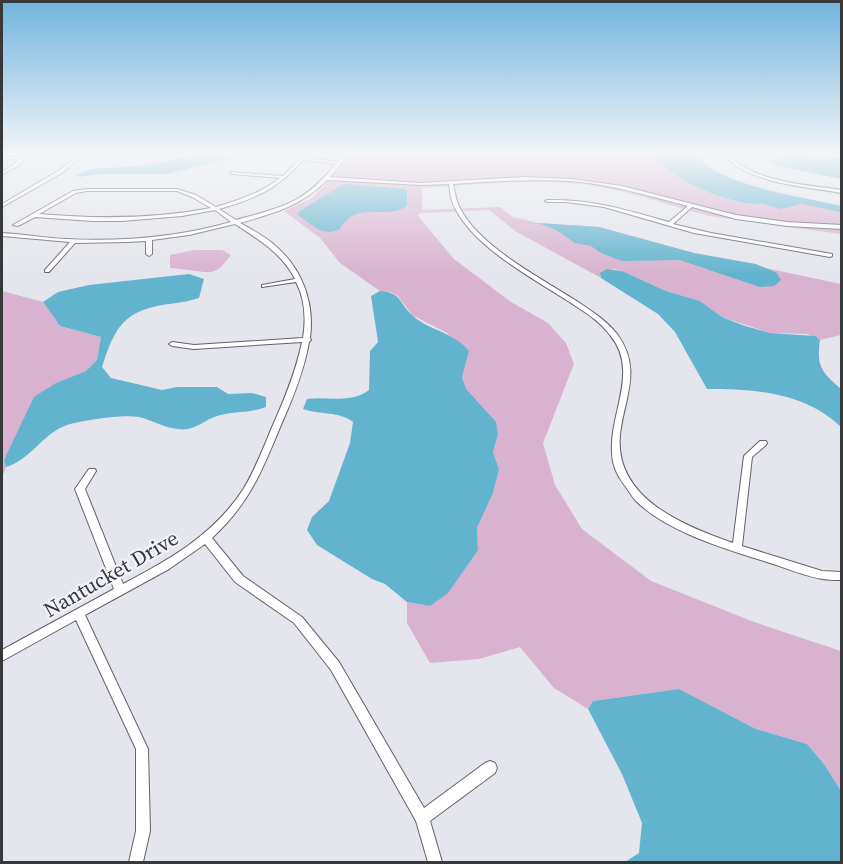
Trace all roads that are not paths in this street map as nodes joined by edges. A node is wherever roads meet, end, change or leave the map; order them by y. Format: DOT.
graph roads {
  1 [pos="22,194"];
  2 [pos="71,194"];
  3 [pos="186,194"];
  4 [pos="252,194"];
  5 [pos="306,194"];
  6 [pos="454,194"];
  7 [pos="648,194"];
  8 [pos="547,201"];
  9 [pos="2,206"];
  10 [pos="214,207"];
  11 [pos="690,207"];
  12 [pos="34,215"];
  13 [pos="236,222"];
  14 [pos="670,224"];
  15 [pos="16,225"];
  16 [pos="842,227"];
  17 [pos="2,234"];
  18 [pos="9,235"];
  19 [pos="2,239"];
  20 [pos="149,239"];
  21 [pos="73,243"];
  22 [pos="149,254"];
  23 [pos="830,255"];
  24 [pos="47,271"];
  25 [pos="299,280"];
  26 [pos="264,286"];
  27 [pos="308,340"];
  28 [pos="172,344"];
  29 [pos="763,443"];
  30 [pos="92,471"];
  31 [pos="206,538"];
  32 [pos="737,548"];
  33 [pos="842,576"];
  34 [pos="120,591"];
  35 [pos="79,614"];
  36 [pos="2,656"];
  37 [pos="490,768"];
  38 [pos="422,818"];
  39 [pos="136,862"];
  40 [pos="435,862"];
  1 -- 9 [label="street"];
  2 -- 12 [label="street, Nantucket Drive"];
  3 -- 10 [label="street, Nantucket Drive"];
  4 -- 10 [label="street"];
  5 -- 13 [label="street"];
  6 -- 32 [label="street"];
  7 -- 11 [label="street"];
  8 -- 14 [label="street"];
  10 -- 12 [label="street"];
  10 -- 13 [label="street, Nantucket Drive"];
  11 -- 14 [label="street"];
  11 -- 16 [label="street"];
  12 -- 15 [label="street, Nantucket Drive"];
  13 -- 20 [label="street"];
  13 -- 25 [label="street, Nantucket Drive"];
  14 -- 23 [label="street"];
  17 -- 18 [label="street"];
  18 -- 19 [label="street"];
  18 -- 21 [label="street"];
  20 -- 21 [label="street"];
  20 -- 22 [label="street"];
  21 -- 24 [label="street"];
  25 -- 26 [label="street"];
  25 -- 27 [label="street, Nantucket Drive"];
  27 -- 28 [label="street"];
  27 -- 31 [label="street, Nantucket Drive"];
  29 -- 32 [label="street"];
  30 -- 34 [label="street"];
  31 -- 34 [label="street, Nantucket Drive"];
  31 -- 38 [label="street"];
  32 -- 33 [label="street"];
  34 -- 35 [label="street, Nantucket Drive"];
  35 -- 36 [label="street, Nantucket Drive"];
  35 -- 39 [label="street"];
  37 -- 38 [label="street"];
  38 -- 40 [label="street"];
}
